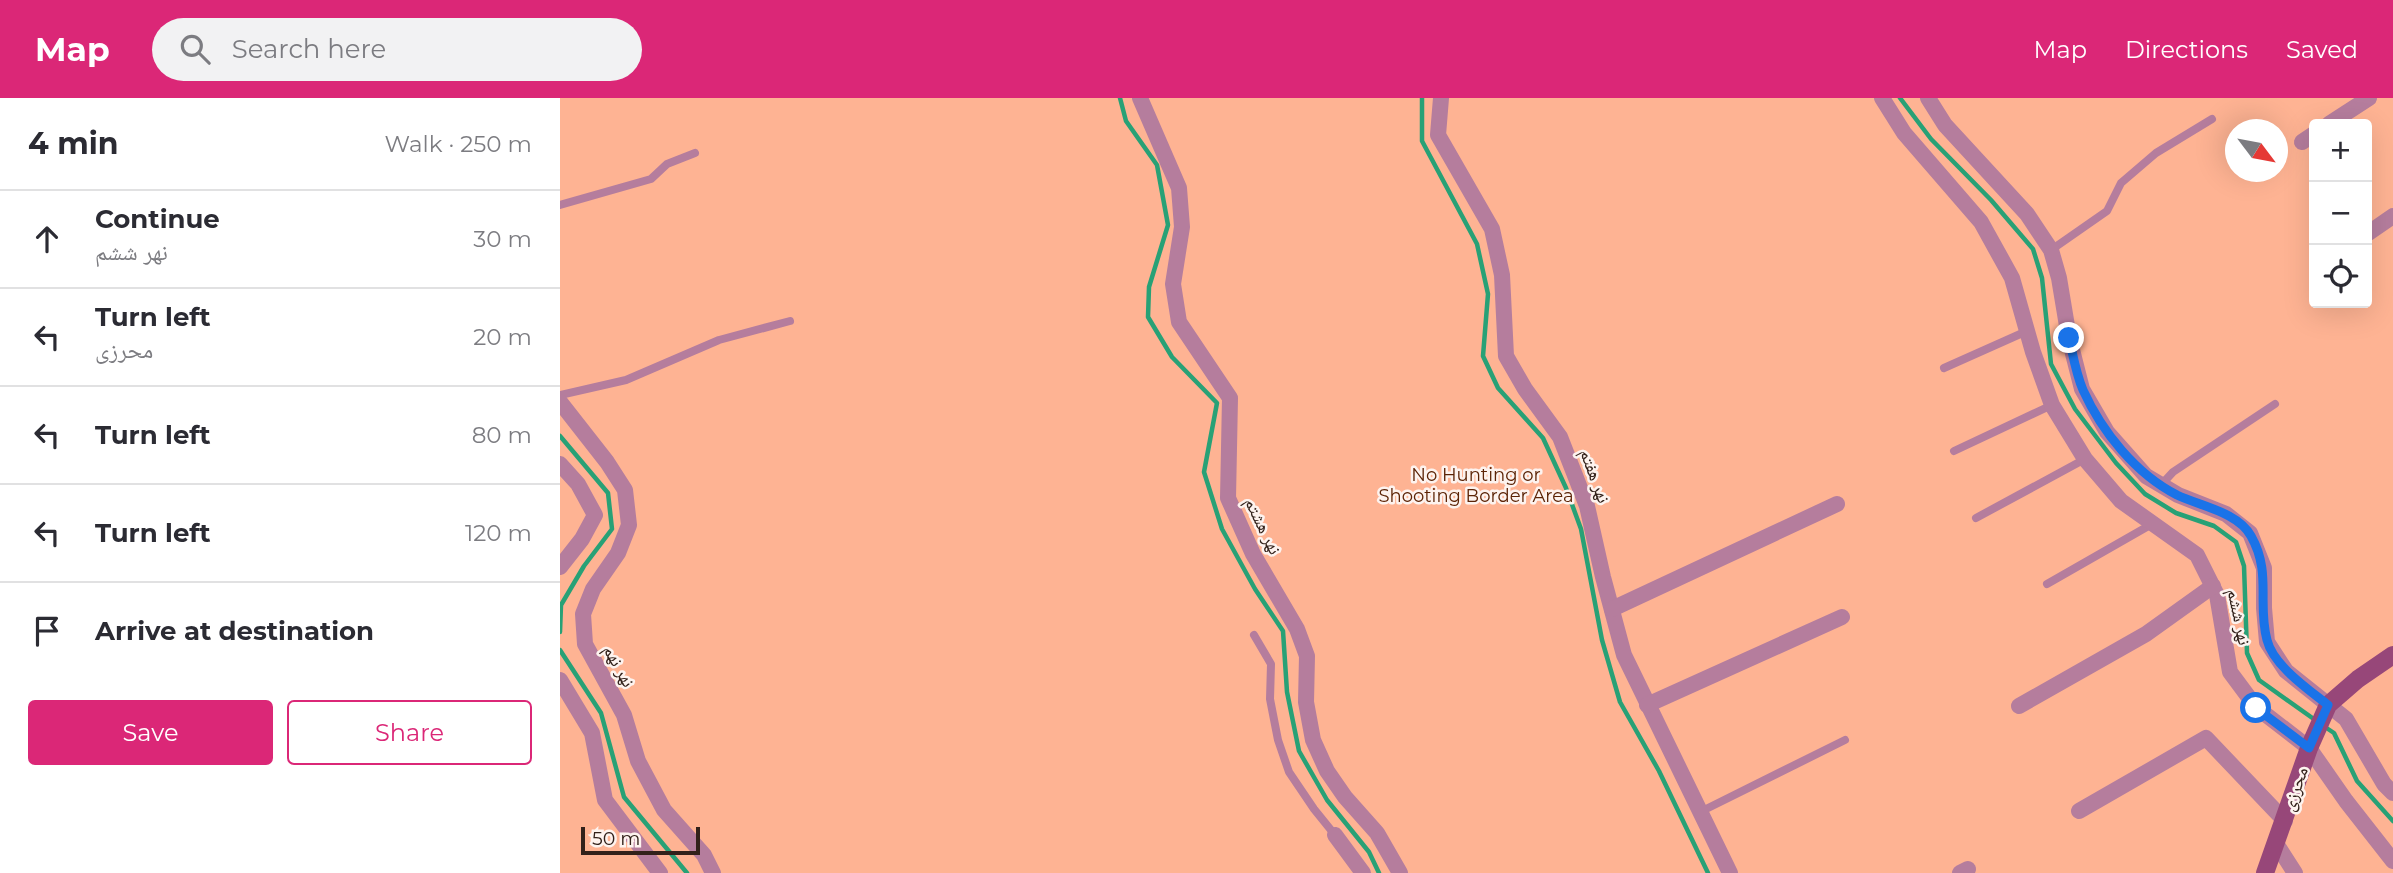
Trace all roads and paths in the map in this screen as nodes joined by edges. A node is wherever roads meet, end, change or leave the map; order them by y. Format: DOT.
graph roads {
  1 [pos="1140,98"];
  2 [pos="1441,98"];
  3 [pos="1882,98"];
  4 [pos="1928,98"];
  5 [pos="2368,98"];
  6 [pos="2212,118"];
  7 [pos="2336,119"];
  8 [pos="695,153"];
  9 [pos="560,205"];
  10 [pos="2393,216"];
  11 [pos="2372,231"];
  12 [pos="2052,250"];
  13 [pos="790,321"];
  14 [pos="2027,331"];
  15 [pos="1944,368"];
  16 [pos="560,395"];
  17 [pos="560,402"];
  18 [pos="2275,404"];
  19 [pos="2052,405"];
  20 [pos="1954,452"];
  21 [pos="2085,459"];
  22 [pos="560,464"];
  23 [pos="2161,485"];
  24 [pos="1837,504"];
  25 [pos="1976,518"];
  26 [pos="2152,524"];
  27 [pos="560,567"];
  28 [pos="2047,584"];
  29 [pos="2213,586"];
  30 [pos="1612,609"];
  31 [pos="1842,617"];
  32 [pos="1254,635"];
  33 [pos="2393,655"];
  34 [pos="560,680"];
  35 [pos="1647,705"];
  36 [pos="2019,706"];
  37 [pos="2326,710"];
  38 [pos="1845,740"];
  39 [pos="2312,743"];
  40 [pos="2393,793"];
  41 [pos="2079,811"];
  42 [pos="1700,813"];
  43 [pos="2284,821"];
  44 [pos="1335,835"];
  45 [pos="2277,845"];
  46 [pos="2393,861"];
  47 [pos="660,873"];
  48 [pos="713,873"];
  49 [pos="1363,873"];
  50 [pos="1400,873"];
  51 [pos="1730,873"];
  52 [pos="2265,873"];
  53 [pos="2295,873"];
  1 -- 50 [label="street, نهر هشتم"];
  2 -- 30 [label="street, نهر هفتم"];
  3 -- 14 [label="street, نهر ششم"];
  4 -- 12 [label="street"];
  5 -- 7 [label="street"];
  6 -- 12 [label="lane"];
  8 -- 9 [label="lane"];
  10 -- 11 [label="street"];
  12 -- 23 [label="street"];
  13 -- 16 [label="lane"];
  14 -- 15 [label="lane"];
  14 -- 19 [label="street, نهر ششم"];
  17 -- 48 [label="street, نهر نهم"];
  18 -- 23 [label="lane"];
  19 -- 20 [label="lane"];
  19 -- 21 [label="street, نهر ششم"];
  21 -- 25 [label="lane"];
  21 -- 26 [label="street, نهر ششم"];
  22 -- 27 [label="street"];
  23 -- 37 [label="street"];
  24 -- 30 [label="street"];
  26 -- 28 [label="lane"];
  26 -- 29 [label="street, نهر ششم"];
  29 -- 36 [label="street"];
  29 -- 39 [label="street, نهر ششم"];
  30 -- 35 [label="street, نهر هفتم"];
  31 -- 35 [label="street"];
  32 -- 44 [label="lane"];
  33 -- 37 [label="street, محرزی"];
  34 -- 47 [label="street"];
  35 -- 42 [label="street, نهر هفتم"];
  37 -- 39 [label="street, محرزی"];
  37 -- 40 [label="street"];
  38 -- 42 [label="lane"];
  39 -- 43 [label="street, محرزی"];
  39 -- 46 [label="street, نهر ششم"];
  41 -- 43 [label="street"];
  42 -- 51 [label="street, نهر هفتم"];
  43 -- 45 [label="street, محرزی"];
  44 -- 49 [label="street"];
  45 -- 52 [label="street, محرزی"];
  45 -- 53 [label="street"];
}
